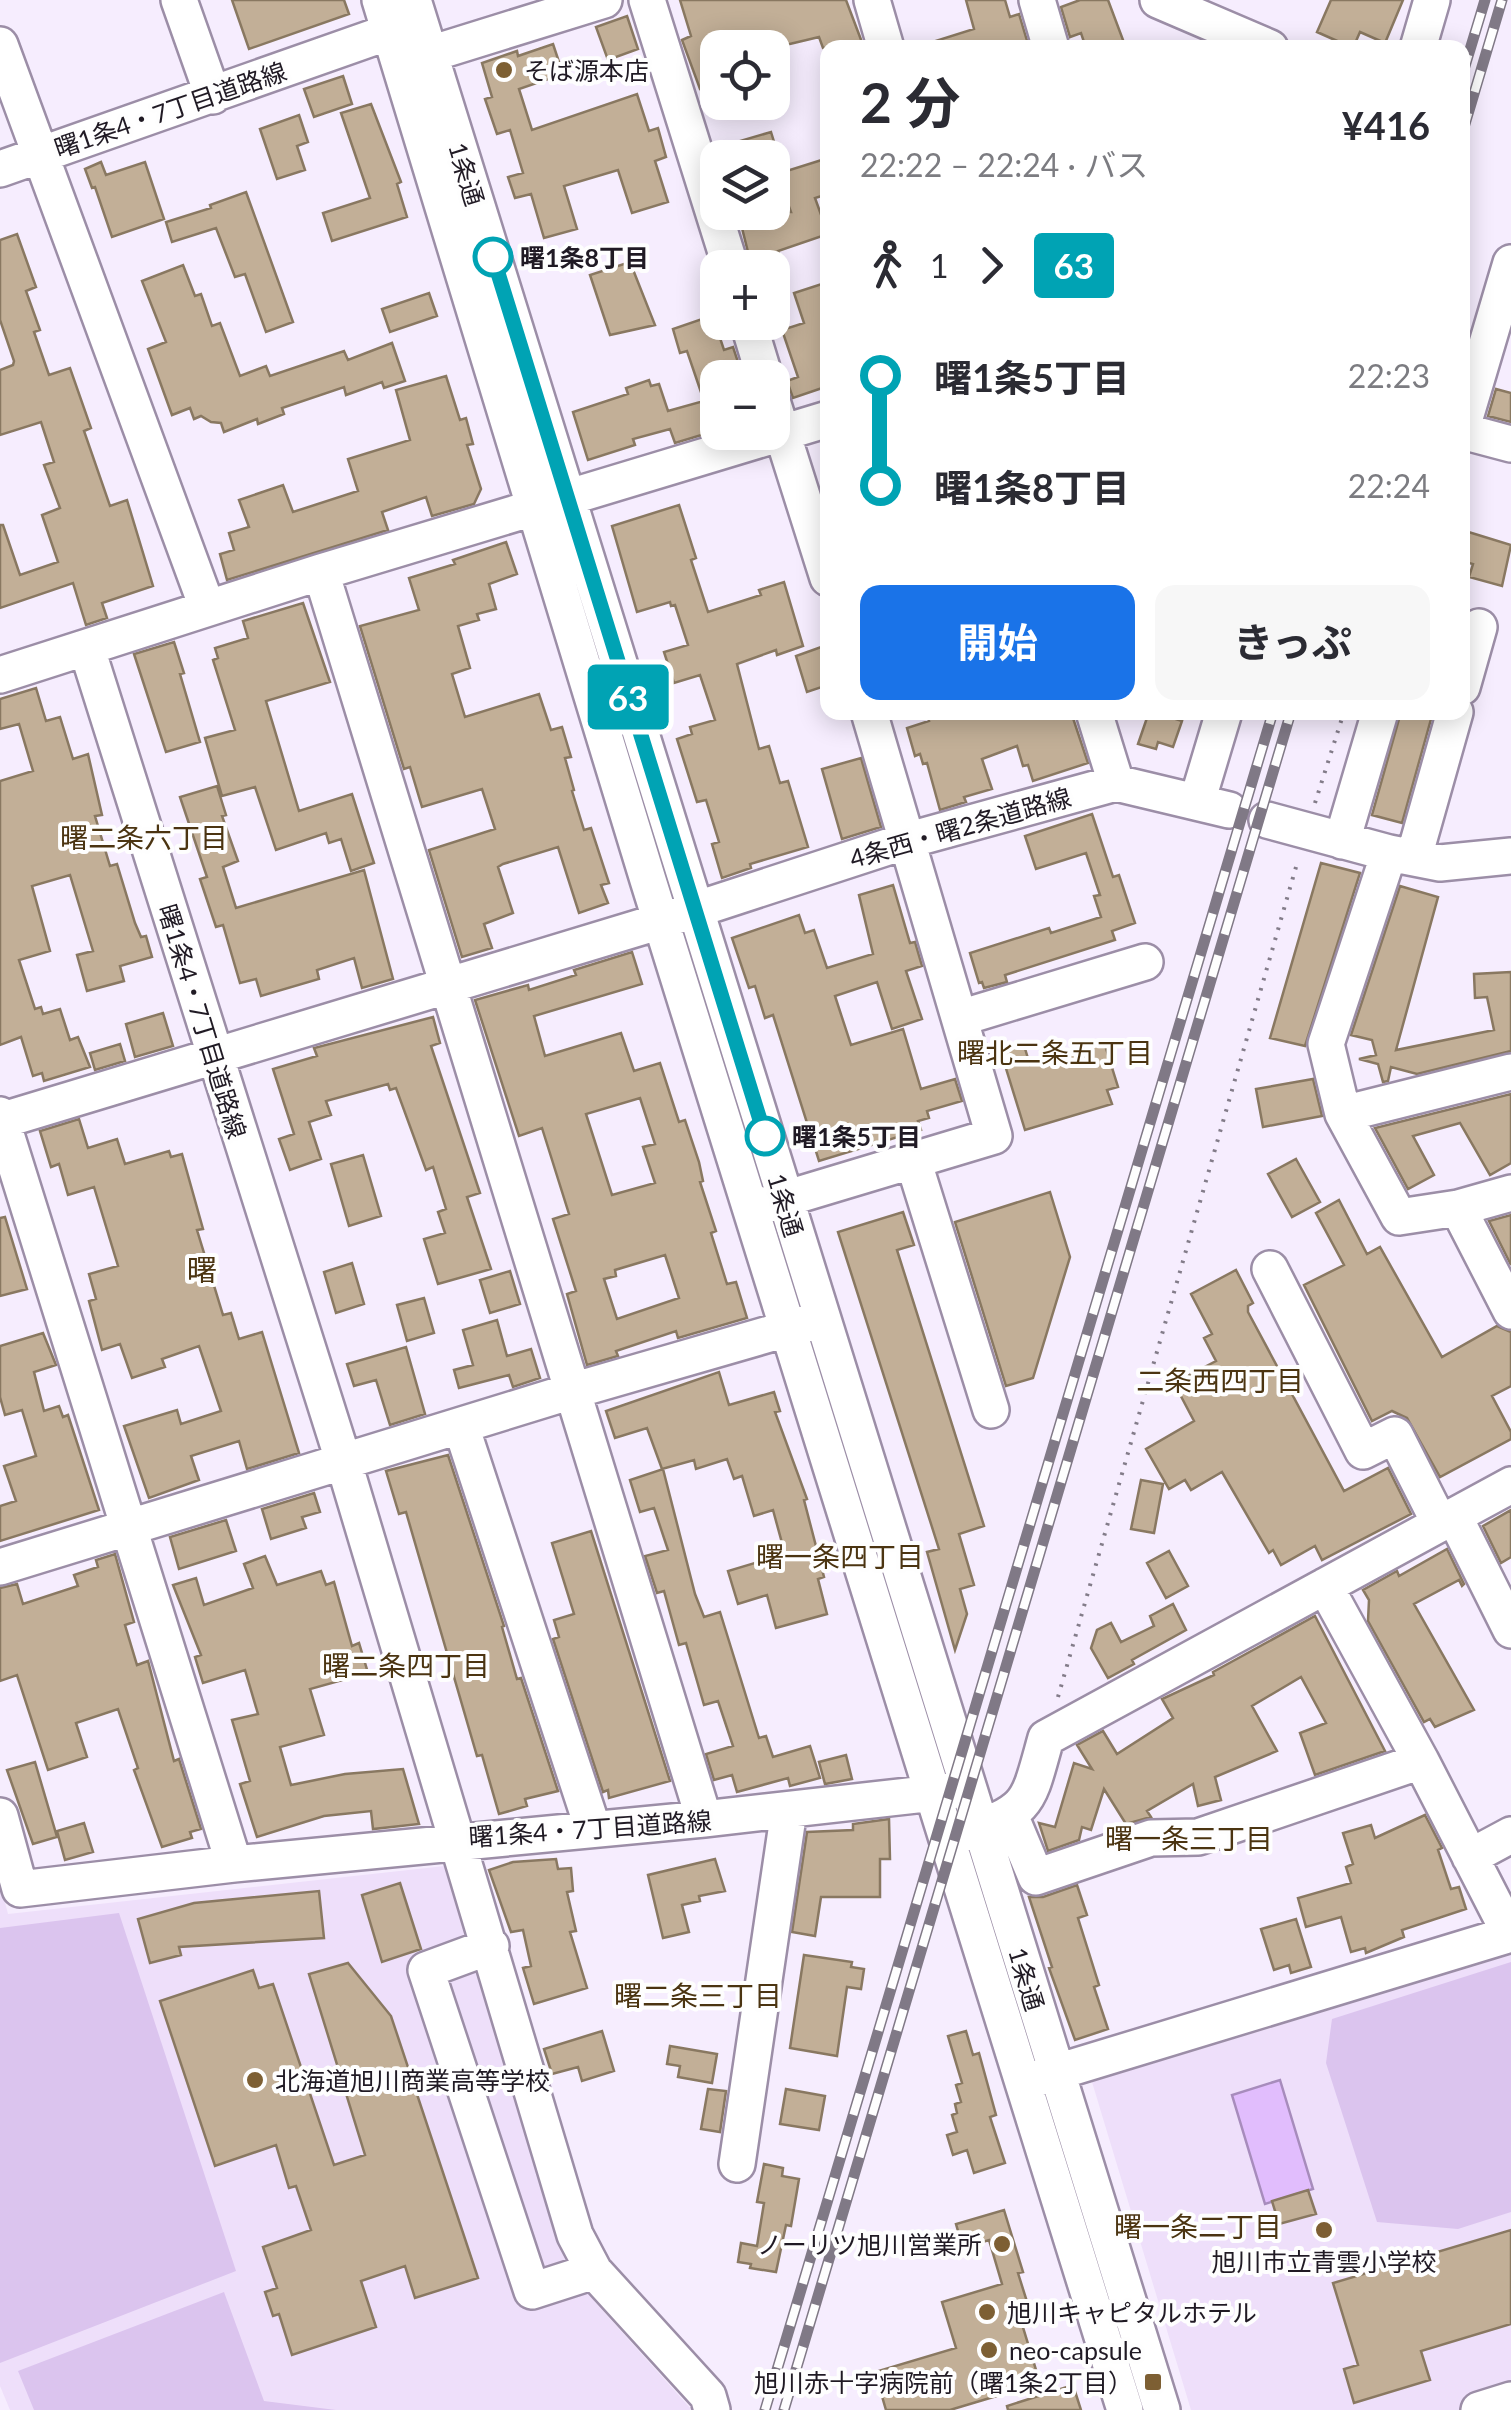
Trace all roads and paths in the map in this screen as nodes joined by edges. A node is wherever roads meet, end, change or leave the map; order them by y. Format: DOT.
graph roads {
  1 [pos="178,0"];
  2 [pos="356,0"];
  3 [pos="413,0"];
  4 [pos="436,0"];
  5 [pos="604,0"];
  6 [pos="647,0"];
  7 [pos="872,0"];
  8 [pos="1037,0"];
  9 [pos="1158,0"];
  10 [pos="1432,0"];
  11 [pos="379,23"];
  12 [pos="1202,32"];
  13 [pos="884,40"];
  14 [pos="1049,40"];
  15 [pos="1236,40"];
  16 [pos="1420,40"];
  17 [pos="0,45"];
  18 [pos="440,51"];
  19 [pos="213,96"];
  20 [pos="38,154"];
  21 [pos="0,168"];
  22 [pos="725,250"];
  23 [pos="1511,263"];
  24 [pos="1470,402"];
  25 [pos="790,417"];
  26 [pos="820,419"];
  27 [pos="1470,431"];
  28 [pos="1511,444"];
  29 [pos="700,446"];
  30 [pos="788,450"];
  31 [pos="551,502"];
  32 [pos="820,552"];
  33 [pos="321,572"];
  34 [pos="207,608"];
  35 [pos="1484,628"];
  36 [pos="87,649"];
  37 [pos="1470,665"];
  38 [pos="0,675"];
  39 [pos="872,720"];
  40 [pos="1096,720"];
  41 [pos="1223,720"];
  42 [pos="1342,720"];
  43 [pos="1378,720"];
  44 [pos="1452,720"];
  45 [pos="1116,783"];
  46 [pos="1267,820"];
  47 [pos="1307,831"];
  48 [pos="909,840"];
  49 [pos="1342,841"];
  50 [pos="1401,855"];
  51 [pos="1511,856"];
  52 [pos="678,915"];
  53 [pos="1145,962"];
  54 [pos="446,984"];
  55 [pos="960,1018"];
  56 [pos="213,1056"];
  57 [pos="1511,1072"];
  58 [pos="1343,1114"];
  59 [pos="1,1119"];
  60 [pos="913,1160"];
  61 [pos="1511,1192"];
  62 [pos="768,1204"];
  63 [pos="1458,1208"];
  64 [pos="1270,1270"];
  65 [pos="1511,1312"];
  66 [pos="822,1318"];
  67 [pos="788,1330"];
  68 [pos="572,1391"];
  69 [pos="991,1410"];
  70 [pos="461,1426"];
  71 [pos="344,1463"];
  72 [pos="1511,1485"];
  73 [pos="1447,1520"];
  74 [pos="128,1527"];
  75 [pos="0,1567"];
  76 [pos="1325,1586"];
  77 [pos="1511,1630"];
  78 [pos="1046,1738"];
  79 [pos="1421,1761"];
  80 [pos="968,1789"];
  81 [pos="932,1793"];
  82 [pos="789,1810"];
  83 [pos="0,1816"];
  84 [pos="704,1819"];
  85 [pos="995,1821"];
  86 [pos="593,1829"];
  87 [pos="1511,1835"];
  88 [pos="947,1840"];
  89 [pos="458,1841"];
  90 [pos="1470,1857"];
  91 [pos="234,1864"];
  92 [pos="1510,1934"];
  93 [pos="491,1946"];
  94 [pos="1056,2071"];
  95 [pos="1023,2082"];
  96 [pos="738,2164"];
  97 [pos="594,2271"];
  98 [pos="1511,2400"];
  99 [pos="712,2410"];
  100 [pos="1125,2410"];
  101 [pos="1162,2410"];
  102 [pos="1480,2410"];
  1 -- 19 [label="street"];
  2 -- 11 [label="street, 1条通"];
  3 -- 18 [label="street, 1条通"];
  4 -- 18 [label="street"];
  5 -- 18 [label="street"];
  6 -- 22 [label="street"];
  7 -- 13 [label="street"];
  8 -- 14 [label="street"];
  9 -- 12 [label="street"];
  10 -- 16 [label="street"];
  11 -- 18 [label="street"];
  11 -- 19 [label="street, 曙1条4・7丁目道路線"];
  11 -- 31 [label="street, 1条通"];
  12 -- 15 [label="street"];
  17 -- 20 [label="street"];
  18 -- 31 [label="street, 1条通"];
  19 -- 20 [label="street, 曙1条4・7丁目道路線"];
  20 -- 21 [label="street"];
  20 -- 34 [label="street, 曙1条4・7丁目道路線"];
  23 -- 24 [label="street"];
  25 -- 26 [label="street"];
  27 -- 28 [label="street"];
  29 -- 31 [label="street"];
  30 -- 32 [label="street"];
  31 -- 33 [label="street"];
  31 -- 52 [label="street, 1条通"];
  33 -- 34 [label="street"];
  33 -- 54 [label="street"];
  34 -- 36 [label="street"];
  35 -- 37 [label="street"];
  36 -- 38 [label="street"];
  36 -- 56 [label="street, 曙1条4・7丁目道路線"];
  39 -- 48 [label="street"];
  40 -- 45 [label="street"];
  41 -- 45 [label="street, 4条西・曙2条道路線"];
  42 -- 47 [label="path"];
  43 -- 49 [label="street"];
  44 -- 50 [label="street"];
  45 -- 48 [label="street, 4条西・曙2条道路線"];
  46 -- 47 [label="street"];
  47 -- 49 [label="street"];
  47 -- 78 [label="path"];
  48 -- 52 [label="street, 4条西・曙2条道路線"];
  48 -- 55 [label="street"];
  49 -- 50 [label="street"];
  50 -- 51 [label="street"];
  50 -- 58 [label="street"];
  52 -- 54 [label="street, 4条西・曙2条道路線"];
  52 -- 62 [label="street, 1条通"];
  53 -- 55 [label="street"];
  54 -- 56 [label="street, 4条西・曙2条道路線"];
  54 -- 68 [label="street"];
  55 -- 60 [label="street"];
  56 -- 59 [label="street, 4条西・曙2条道路線"];
  56 -- 71 [label="street, 曙1条4・7丁目道路線"];
  57 -- 58 [label="street"];
  58 -- 63 [label="street"];
  59 -- 74 [label="street"];
  60 -- 62 [label="street"];
  60 -- 69 [label="street"];
  61 -- 63 [label="street"];
  62 -- 66 [label="street, 1条通"];
  62 -- 67 [label="street, 1条通"];
  63 -- 65 [label="street"];
  64 -- 73 [label="street"];
  66 -- 67 [label="street"];
  66 -- 80 [label="street, 1条通"];
  67 -- 68 [label="street"];
  67 -- 81 [label="street, 1条通"];
  68 -- 70 [label="street"];
  68 -- 84 [label="street"];
  70 -- 71 [label="street"];
  70 -- 86 [label="street"];
  71 -- 74 [label="street"];
  71 -- 89 [label="street, 曙1条4・7丁目道路線"];
  72 -- 73 [label="street"];
  73 -- 76 [label="street"];
  73 -- 77 [label="street"];
  74 -- 75 [label="street"];
  74 -- 91 [label="street"];
  76 -- 78 [label="street"];
  76 -- 79 [label="street"];
  78 -- 85 [label="street"];
  79 -- 85 [label="street"];
  79 -- 90 [label="street"];
  80 -- 81 [label="street, 曙1条4・7丁目道路線"];
  80 -- 85 [label="street, 1条通"];
  81 -- 82 [label="street, 曙1条4・7丁目道路線"];
  81 -- 88 [label="street, 1条通"];
  82 -- 84 [label="street, 曙1条4・7丁目道路線"];
  82 -- 96 [label="street"];
  83 -- 91 [label="street"];
  84 -- 86 [label="street, 曙1条4・7丁目道路線"];
  85 -- 88 [label="street"];
  85 -- 94 [label="street, 1条通"];
  86 -- 89 [label="street, 曙1条4・7丁目道路線"];
  87 -- 90 [label="street"];
  88 -- 95 [label="street, 1条通"];
  89 -- 91 [label="street"];
  89 -- 93 [label="street"];
  90 -- 92 [label="street"];
  92 -- 94 [label="street"];
  93 -- 97 [label="street"];
  93 -- 97 [label="street"];
  94 -- 95 [label="street"];
  94 -- 101 [label="street, 1条通"];
  95 -- 100 [label="street, 1条通"];
  97 -- 99 [label="street"];
  98 -- 102 [label="street"];
}
